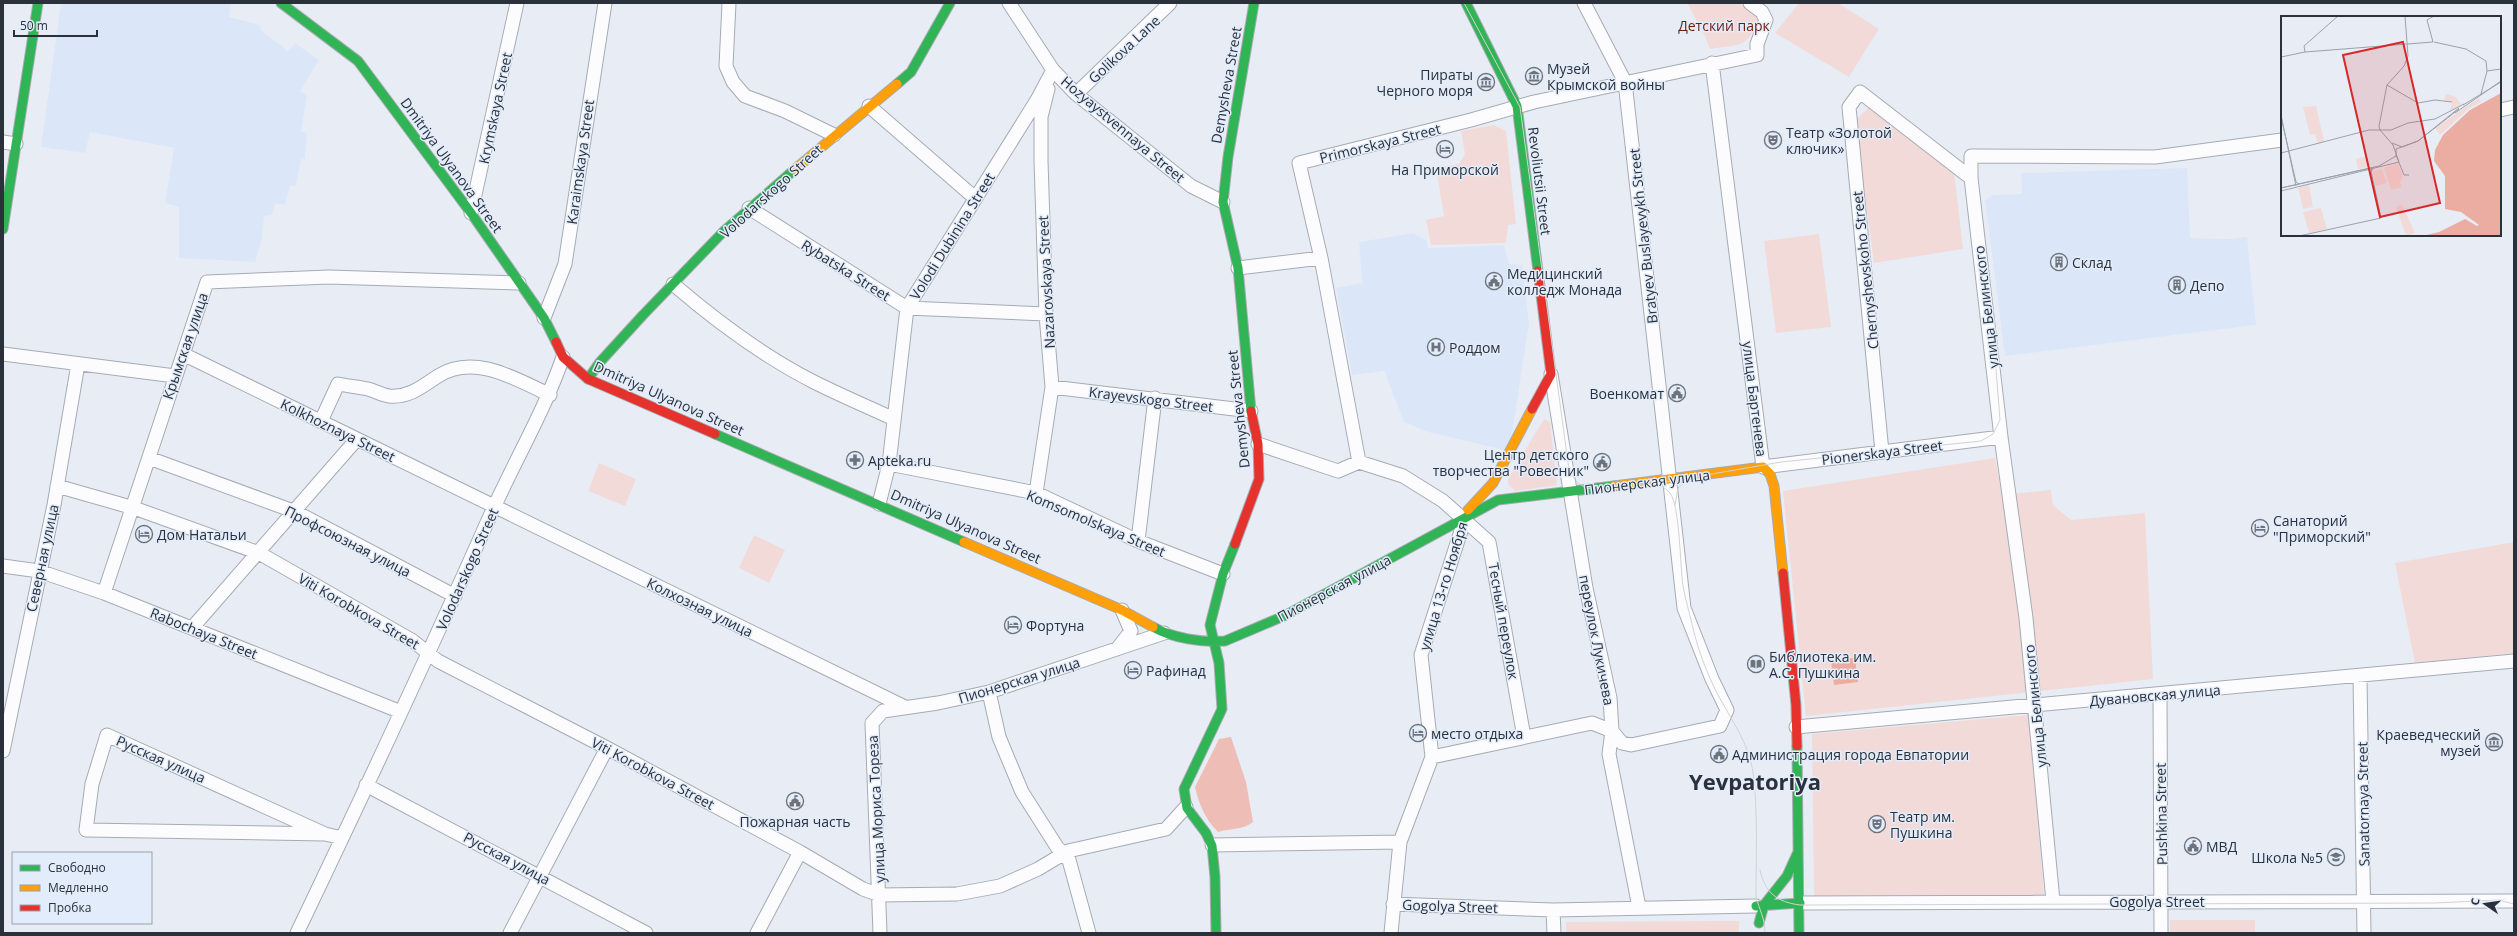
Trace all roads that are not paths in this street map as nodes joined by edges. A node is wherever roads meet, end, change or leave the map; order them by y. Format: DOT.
graph roads {
  1 [pos="38,3"];
  2 [pos="281,3"];
  3 [pos="517,3"];
  4 [pos="605,3"];
  5 [pos="729,3"];
  6 [pos="950,3"];
  7 [pos="1009,3"];
  8 [pos="1170,3"];
  9 [pos="1254,3"];
  10 [pos="1466,3"];
  11 [pos="1584,3"];
  12 [pos="1750,3"];
  13 [pos="1712,63"];
  14 [pos="1053,70"];
  15 [pos="1626,82"];
  16 [pos="1076,94"];
  17 [pos="869,106"];
  18 [pos="1517,106"];
  19 [pos="2514,107"];
  20 [pos="2501,110"];
  21 [pos="834,135"];
  22 [pos="2281,140"];
  23 [pos="3,142"];
  24 [pos="16,144"];
  25 [pos="1971,178"];
  26 [pos="975,198"];
  27 [pos="1223,202"];
  28 [pos="749,208"];
  29 [pos="471,213"];
  30 [pos="3,229"];
  31 [pos="1321,258"];
  32 [pos="1238,268"];
  33 [pos="518,283"];
  34 [pos="674,284"];
  35 [pos="907,308"];
  36 [pos="1046,314"];
  37 [pos="544,318"];
  38 [pos="3,354"];
  39 [pos="183,354"];
  40 [pos="563,357"];
  41 [pos="78,364"];
  42 [pos="1552,374"];
  43 [pos="175,376"];
  44 [pos="588,379"];
  45 [pos="1052,387"];
  46 [pos="550,395"];
  47 [pos="1156,398"];
  48 [pos="1251,411"];
  49 [pos="894,419"];
  50 [pos="320,421"];
  51 [pos="2000,437"];
  52 [pos="357,439"];
  53 [pos="1258,444"];
  54 [pos="1882,452"];
  55 [pos="149,458"];
  56 [pos="1359,462"];
  57 [pos="890,464"];
  58 [pos="1763,467"];
  59 [pos="1669,479"];
  60 [pos="1493,483"];
  61 [pos="57,486"];
  62 [pos="1569,491"];
  63 [pos="1036,493"];
  64 [pos="1498,500"];
  65 [pos="879,504"];
  66 [pos="494,507"];
  67 [pos="134,508"];
  68 [pos="296,512"];
  69 [pos="1462,517"];
  70 [pos="1138,541"];
  71 [pos="259,553"];
  72 [pos="3,566"];
  73 [pos="39,571"];
  74 [pos="1223,574"];
  75 [pos="104,592"];
  76 [pos="455,596"];
  77 [pos="1122,610"];
  78 [pos="192,628"];
  79 [pos="1164,633"];
  80 [pos="1215,642"];
  81 [pos="1116,650"];
  82 [pos="430,653"];
  83 [pos="2514,661"];
  84 [pos="2360,676"];
  85 [pos="989,692"];
  86 [pos="2160,694"];
  87 [pos="2035,706"];
  88 [pos="905,707"];
  89 [pos="400,712"];
  90 [pos="1796,727"];
  91 [pos="1612,731"];
  92 [pos="1524,736"];
  93 [pos="607,748"];
  94 [pos="3,751"];
  95 [pos="1432,756"];
  96 [pos="366,785"];
  97 [pos="1186,807"];
  98 [pos="326,834"];
  99 [pos="342,838"];
  100 [pos="1400,842"];
  101 [pos="1212,844"];
  102 [pos="800,852"];
  103 [pos="1798,852"];
  104 [pos="1064,854"];
  105 [pos="540,876"];
  106 [pos="880,895"];
  107 [pos="2364,900"];
  108 [pos="2162,901"];
  109 [pos="2514,901"];
  110 [pos="1800,902"];
  111 [pos="2053,902"];
  112 [pos="1393,904"];
  113 [pos="1760,906"];
  114 [pos="1639,908"];
  115 [pos="1554,910"];
  116 [pos="297,933"];
  117 [pos="510,933"];
  118 [pos="646,933"];
  119 [pos="757,933"];
  120 [pos="880,933"];
  121 [pos="1089,933"];
  122 [pos="1216,933"];
  123 [pos="1391,933"];
  124 [pos="1554,933"];
  125 [pos="1759,933"];
  126 [pos="1799,933"];
  127 [pos="2162,933"];
  128 [pos="2364,933"];
  1 -- 24 [label="street"];
  2 -- 29 [label="street, Dmitriya Ulyanova Street"];
  3 -- 29 [label="street, Krymskaya Street"];
  4 -- 37 [label="street, Karaimskaya Street"];
  5 -- 21 [label="street"];
  6 -- 17 [label="street, Volodarskogo Street"];
  7 -- 14 [label="street, Hozyaystvennaya Street"];
  8 -- 16 [label="street, Golikova Lane"];
  9 -- 27 [label="street, Demysheva Street"];
  10 -- 18 [label="street, Revoliutsii Street"];
  11 -- 15 [label="street, Bratyev Buslayevykh Street"];
  12 -- 13 [label="street, Primorskaya Street"];
  13 -- 15 [label="street, Primorskaya Street"];
  13 -- 58 [label="street, улица Бартенева"];
  14 -- 16 [label="street, Hozyaystvennaya Street"];
  14 -- 26 [label="street, Volodi Dubinina Street"];
  14 -- 36 [label="street, Nazarovskaya Street"];
  15 -- 18 [label="street, Primorskaya Street"];
  15 -- 59 [label="street, Bratyev Buslayevykh Street"];
  16 -- 27 [label="street, Hozyaystvennaya Street"];
  17 -- 21 [label="street, Volodarskogo Street"];
  17 -- 26 [label="street"];
  18 -- 31 [label="street, Primorskaya Street"];
  18 -- 42 [label="street, Revoliutsii Street"];
  19 -- 20 [label="street"];
  21 -- 28 [label="street, Volodarskogo Street"];
  22 -- 25 [label="street, улица Белинского"];
  23 -- 24 [label="street"];
  24 -- 30 [label="street"];
  25 -- 51 [label="street, улица Белинского"];
  25 -- 54 [label="street, Chernyshevskoho Street"];
  26 -- 35 [label="street, Volodi Dubinina Street"];
  27 -- 32 [label="street, Demysheva Street"];
  28 -- 34 [label="street, Volodarskogo Street"];
  28 -- 35 [label="street, Rybatska Street"];
  29 -- 33 [label="street, Dmitriya Ulyanova Street"];
  31 -- 32 [label="street"];
  31 -- 56 [label="street, Primorskaya Street"];
  32 -- 48 [label="street, Demysheva Street"];
  33 -- 37 [label="street, Dmitriya Ulyanova Street"];
  33 -- 39 [label="street, Крымская улица"];
  34 -- 44 [label="street, Volodarskogo Street"];
  34 -- 49 [label="street"];
  35 -- 36 [label="street, Rybatska Street"];
  35 -- 49 [label="street, Volodi Dubinina Street"];
  36 -- 45 [label="street, Nazarovskaya Street"];
  37 -- 40 [label="street, Dmitriya Ulyanova Street"];
  38 -- 41 [label="street"];
  39 -- 43 [label="street, Крымская улица"];
  39 -- 50 [label="street, Kolkhoznaya Street"];
  40 -- 44 [label="street, Dmitriya Ulyanova Street"];
  40 -- 46 [label="street, Volodarskogo Street"];
  41 -- 43 [label="street"];
  41 -- 61 [label="street, Северная улица"];
  42 -- 60 [label="street, улица 13-го Ноября"];
  42 -- 62 [label="street, переулок Лукичева"];
  43 -- 55 [label="street, Крымская улица"];
  44 -- 65 [label="street, Dmitriya Ulyanova Street"];
  45 -- 47 [label="street, Krayevskogo Street"];
  45 -- 63 [label="street, Nazarovskaya Street"];
  46 -- 50 [label="street"];
  46 -- 66 [label="street, Volodarskogo Street"];
  47 -- 48 [label="street, Krayevskogo Street"];
  47 -- 70 [label="street"];
  48 -- 53 [label="street, Demysheva Street"];
  49 -- 57 [label="street, Volodi Dubinina Street"];
  50 -- 52 [label="street, Kolkhoznaya Street"];
  51 -- 54 [label="street, Pionerskaya Street"];
  51 -- 87 [label="street, улица Белинского"];
  52 -- 66 [label="street, Kolkhoznaya Street"];
  52 -- 68 [label="street"];
  53 -- 56 [label="street"];
  53 -- 74 [label="street, Demysheva Street"];
  54 -- 58 [label="street, Pionerskaya Street"];
  55 -- 67 [label="street, Крымская улица"];
  55 -- 68 [label="street, Профсоюзная улица"];
  56 -- 69 [label="street"];
  57 -- 63 [label="street, Komsomolskaya Street"];
  57 -- 65 [label="street"];
  58 -- 59 [label="street, Пионерская улица"];
  58 -- 90 [label="street, улица Бартенева"];
  59 -- 62 [label="street, Пионерская улица"];
  59 -- 91 [label="street, Bratyev Buslayevykh Street"];
  60 -- 64 [label="street"];
  60 -- 69 [label="street, улица 13-го Ноября"];
  61 -- 67 [label="street, Viti Korobkova Street"];
  61 -- 73 [label="street, Северная улица"];
  62 -- 64 [label="street, Пионерская улица"];
  62 -- 91 [label="street, переулок Лукичева"];
  63 -- 70 [label="street, Komsomolskaya Street"];
  64 -- 69 [label="street, Пионерская улица"];
  65 -- 77 [label="street, Dmitriya Ulyanova Street"];
  66 -- 76 [label="street, Volodarskogo Street"];
  66 -- 88 [label="street, Колхозная улица"];
  67 -- 71 [label="street, Viti Korobkova Street"];
  67 -- 75 [label="street, Крымская улица"];
  68 -- 71 [label="street"];
  68 -- 76 [label="street, Профсоюзная улица"];
  69 -- 80 [label="street, Пионерская улица"];
  69 -- 92 [label="street, Тесный переулок"];
  69 -- 95 [label="street, улица 13-го Ноября"];
  70 -- 74 [label="street, Komsomolskaya Street"];
  71 -- 78 [label="street"];
  71 -- 82 [label="street, Viti Korobkova Street"];
  72 -- 73 [label="street, Rabochaya Street"];
  73 -- 75 [label="street, Rabochaya Street"];
  73 -- 94 [label="street, Северная улица"];
  74 -- 80 [label="street, Demysheva Street"];
  75 -- 78 [label="street, Rabochaya Street"];
  76 -- 82 [label="street, Volodarskogo Street"];
  77 -- 79 [label="street, Dmitriya Ulyanova Street"];
  77 -- 81 [label="street"];
  78 -- 89 [label="street, Rabochaya Street"];
  79 -- 80 [label="street, Пионерская улица"];
  79 -- 81 [label="street, Пионерская улица"];
  80 -- 97 [label="street, Demysheva Street"];
  81 -- 85 [label="street, Пионерская улица"];
  82 -- 89 [label="street, Volodarskogo Street"];
  82 -- 93 [label="street, Viti Korobkova Street"];
  83 -- 84 [label="street, Дувановская улица"];
  84 -- 86 [label="street, Дувановская улица"];
  84 -- 107 [label="street, Sanatornaya Street"];
  85 -- 88 [label="street, Пионерская улица"];
  85 -- 104 [label="street"];
  86 -- 87 [label="street, Дувановская улица"];
  86 -- 108 [label="street, Pushkina Street"];
  87 -- 90 [label="street, Дувановская улица"];
  87 -- 111 [label="street, улица Белинского"];
  88 -- 106 [label="street, улица Мориса Тореза"];
  89 -- 96 [label="street, Volodarskogo Street"];
  90 -- 103 [label="street, улица Бартенева"];
  91 -- 92 [label="street"];
  91 -- 114 [label="street, переулок Лукичева"];
  92 -- 95 [label="street"];
  93 -- 102 [label="street, Viti Korobkova Street"];
  93 -- 105 [label="street"];
  95 -- 100 [label="street, улица 13-го Ноября"];
  96 -- 99 [label="street, Volodarskogo Street"];
  96 -- 105 [label="street, Русская улица"];
  97 -- 101 [label="street"];
  97 -- 104 [label="street, Viti Korobkova Street"];
  98 -- 98 [label="street, Русская улица"];
  98 -- 99 [label="street, Русская улица"];
  99 -- 116 [label="street, Volodarskogo Street"];
  100 -- 101 [label="street"];
  100 -- 112 [label="street, Gogolya Street"];
  101 -- 122 [label="street"];
  102 -- 106 [label="street, Viti Korobkova Street"];
  102 -- 119 [label="street"];
  103 -- 110 [label="street, улица Бартенева"];
  103 -- 113 [label="street"];
  104 -- 106 [label="street, Viti Korobkova Street"];
  104 -- 121 [label="street"];
  105 -- 117 [label="street"];
  105 -- 118 [label="street, Русская улица"];
  106 -- 120 [label="street, улица Мориса Тореза"];
  107 -- 108 [label="street, Gogolya Street"];
  107 -- 109 [label="street, Gogolya Street"];
  107 -- 128 [label="street, Sanatornaya Street"];
  108 -- 111 [label="street, Gogolya Street"];
  108 -- 127 [label="street, Pushkina Street"];
  110 -- 111 [label="street, Gogolya Street"];
  110 -- 113 [label="street"];
  110 -- 126 [label="street, улица Бартенева"];
  112 -- 115 [label="street, Gogolya Street"];
  112 -- 123 [label="street"];
  113 -- 114 [label="street, Gogolya Street"];
  113 -- 125 [label="street"];
  114 -- 115 [label="street, Gogolya Street"];
  115 -- 124 [label="street"];
}
